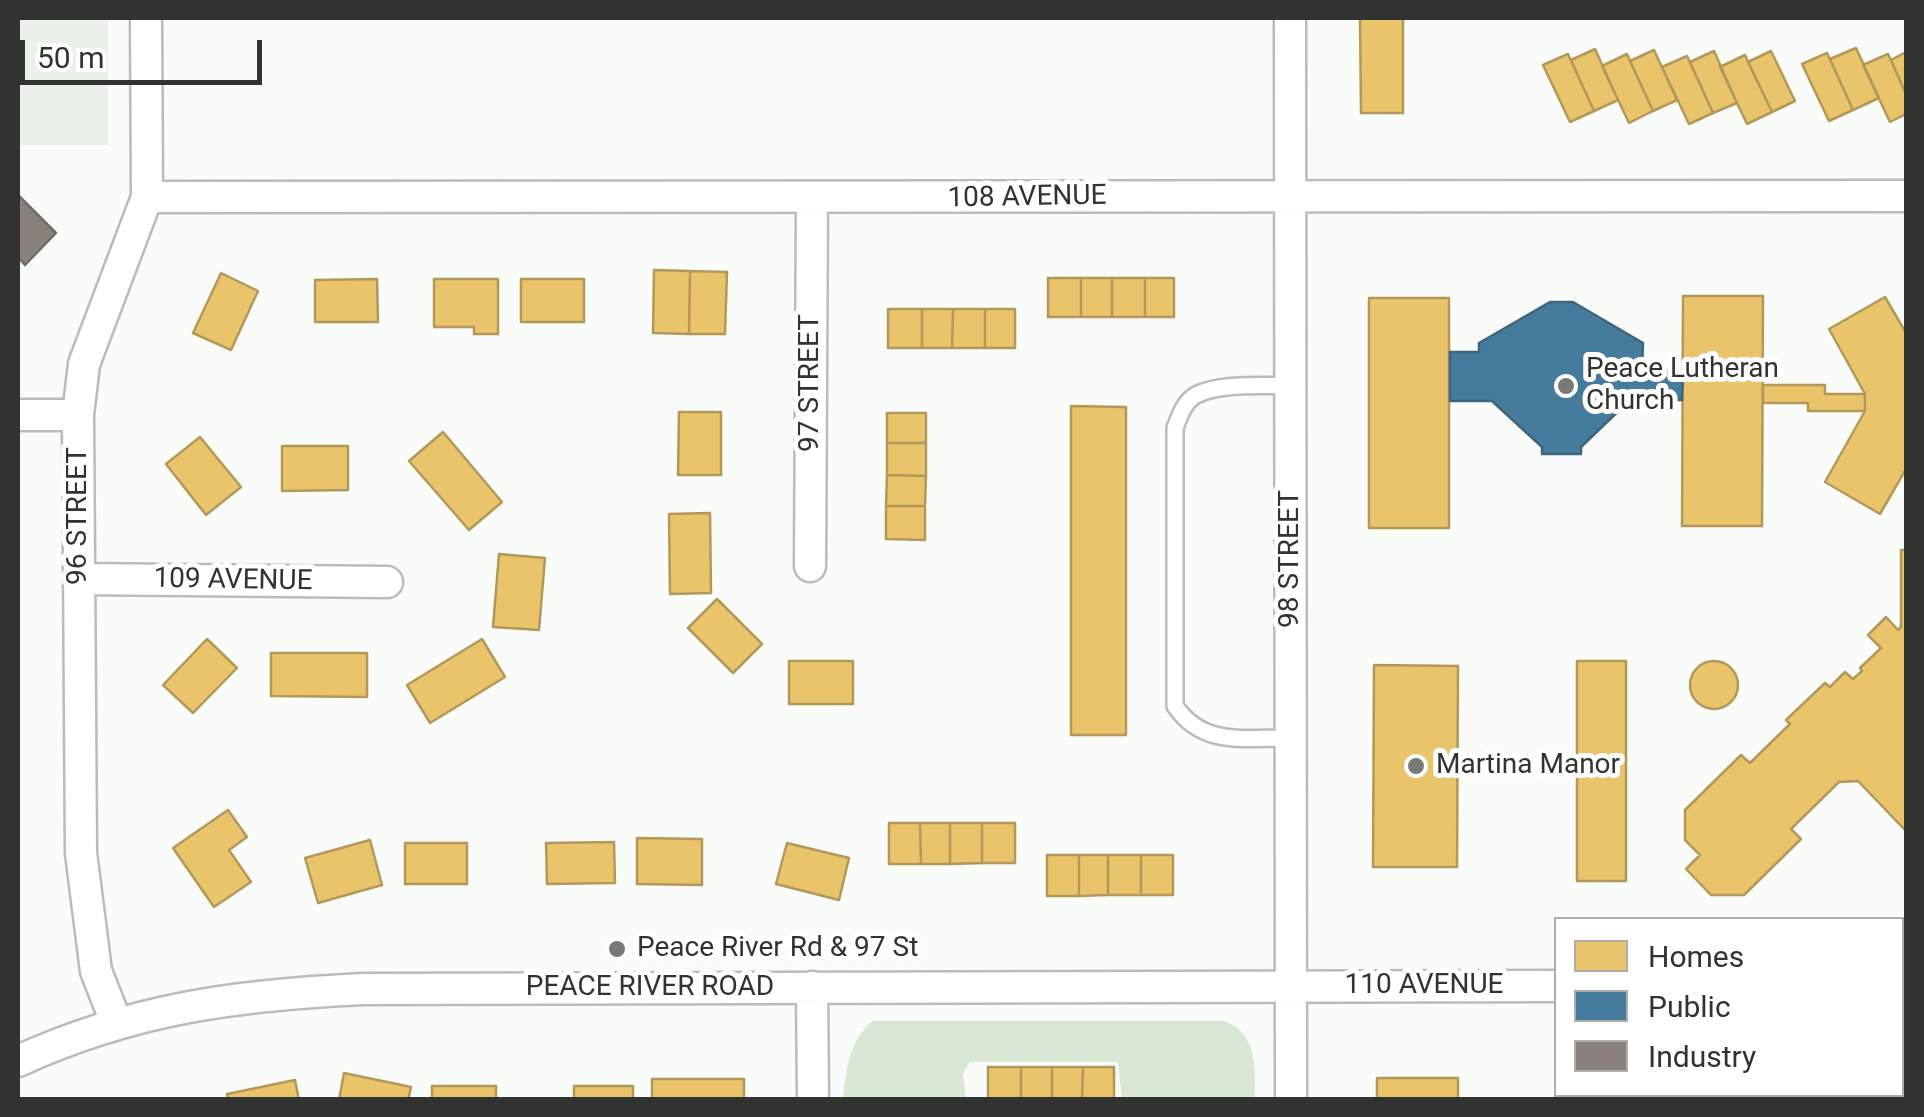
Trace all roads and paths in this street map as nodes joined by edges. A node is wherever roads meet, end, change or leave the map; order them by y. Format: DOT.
graph roads {
  1 [pos="146,18"];
  2 [pos="1290,18"];
  3 [pos="1291,195"];
  4 [pos="1906,196"];
  5 [pos="147,198"];
  6 [pos="812,200"];
  7 [pos="1291,385"];
  8 [pos="18,414"];
  9 [pos="78,414"];
  10 [pos="810,566"];
  11 [pos="79,580"];
  12 [pos="387,582"];
  13 [pos="1291,738"];
  14 [pos="1292,986"];
  15 [pos="1554,986"];
  16 [pos="812,988"];
  17 [pos="116,1022"];
  18 [pos="18,1061"];
  19 [pos="813,1100"];
  20 [pos="1291,1100"];
  1 -- 5 [label="street, 96 STREET"];
  2 -- 3 [label="street, 98 STREET"];
  3 -- 4 [label="street, 108 AVENUE"];
  3 -- 6 [label="street, 108 AVENUE"];
  3 -- 7 [label="street, 98 STREET"];
  5 -- 6 [label="street, 108 AVENUE"];
  5 -- 9 [label="street, 96 STREET"];
  6 -- 10 [label="street, 97 STREET"];
  7 -- 13 [label="street, 98 STREET"];
  7 -- 13 [label="lane"];
  8 -- 9 [label="street"];
  9 -- 11 [label="street, 96 STREET"];
  11 -- 12 [label="street, 109 AVENUE"];
  11 -- 17 [label="street, 96 STREET"];
  13 -- 14 [label="street, 98 STREET"];
  14 -- 15 [label="street, 110 AVENUE"];
  14 -- 16 [label="street, PEACE RIVER ROAD"];
  14 -- 20 [label="street, 98 STREET"];
  16 -- 17 [label="street, PEACE RIVER ROAD"];
  16 -- 19 [label="street"];
  17 -- 18 [label="street, PEACE RIVER ROAD"];
}
